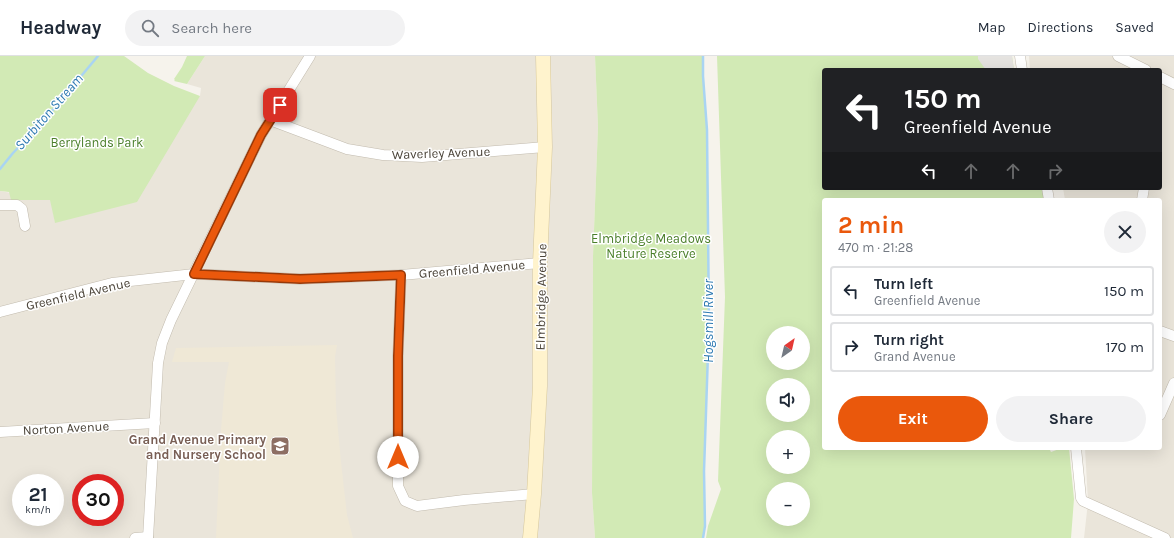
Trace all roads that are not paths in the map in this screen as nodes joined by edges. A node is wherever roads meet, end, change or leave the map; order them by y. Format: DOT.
graph roads {
  1 [pos="310,56"];
  2 [pos="542,56"];
  3 [pos="1020,56"];
  4 [pos="1118,56"];
  5 [pos="1022,68"];
  6 [pos="1142,68"];
  7 [pos="1162,78"];
  8 [pos="1174,84"];
  9 [pos="270,120"];
  10 [pos="545,147"];
  11 [pos="0,205"];
  12 [pos="25,226"];
  13 [pos="540,263"];
  14 [pos="194,274"];
  15 [pos="401,275"];
  16 [pos="0,312"];
  17 [pos="1162,332"];
  18 [pos="1174,336"];
  19 [pos="1174,383"];
  20 [pos="1162,411"];
  21 [pos="155,423"];
  22 [pos="0,432"];
  23 [pos="1076,450"];
  24 [pos="534,494"];
  25 [pos="148,537"];
  26 [pos="135,538"];
  27 [pos="530,538"];
  28 [pos="1165,538"];
  1 -- 9 [label="street"];
  2 -- 10 [label="street, Elmbridge Avenue"];
  3 -- 5 [label="street"];
  4 -- 6 [label="street"];
  7 -- 8 [label="street"];
  9 -- 10 [label="street, Waverley Avenue"];
  9 -- 14 [label="street"];
  10 -- 13 [label="street, Elmbridge Avenue"];
  11 -- 12 [label="street"];
  13 -- 15 [label="street, Greenfield Avenue"];
  13 -- 24 [label="street, Elmbridge Avenue"];
  14 -- 15 [label="street, Greenfield Avenue"];
  14 -- 16 [label="street, Greenfield Avenue"];
  14 -- 21 [label="street"];
  15 -- 24 [label="street"];
  17 -- 18 [label="street"];
  19 -- 20 [label="street"];
  21 -- 22 [label="street, Norton Avenue"];
  21 -- 25 [label="street"];
  23 -- 28 [label="street"];
  24 -- 27 [label="street, Elmbridge Avenue"];
  25 -- 26 [label="street"];
}
